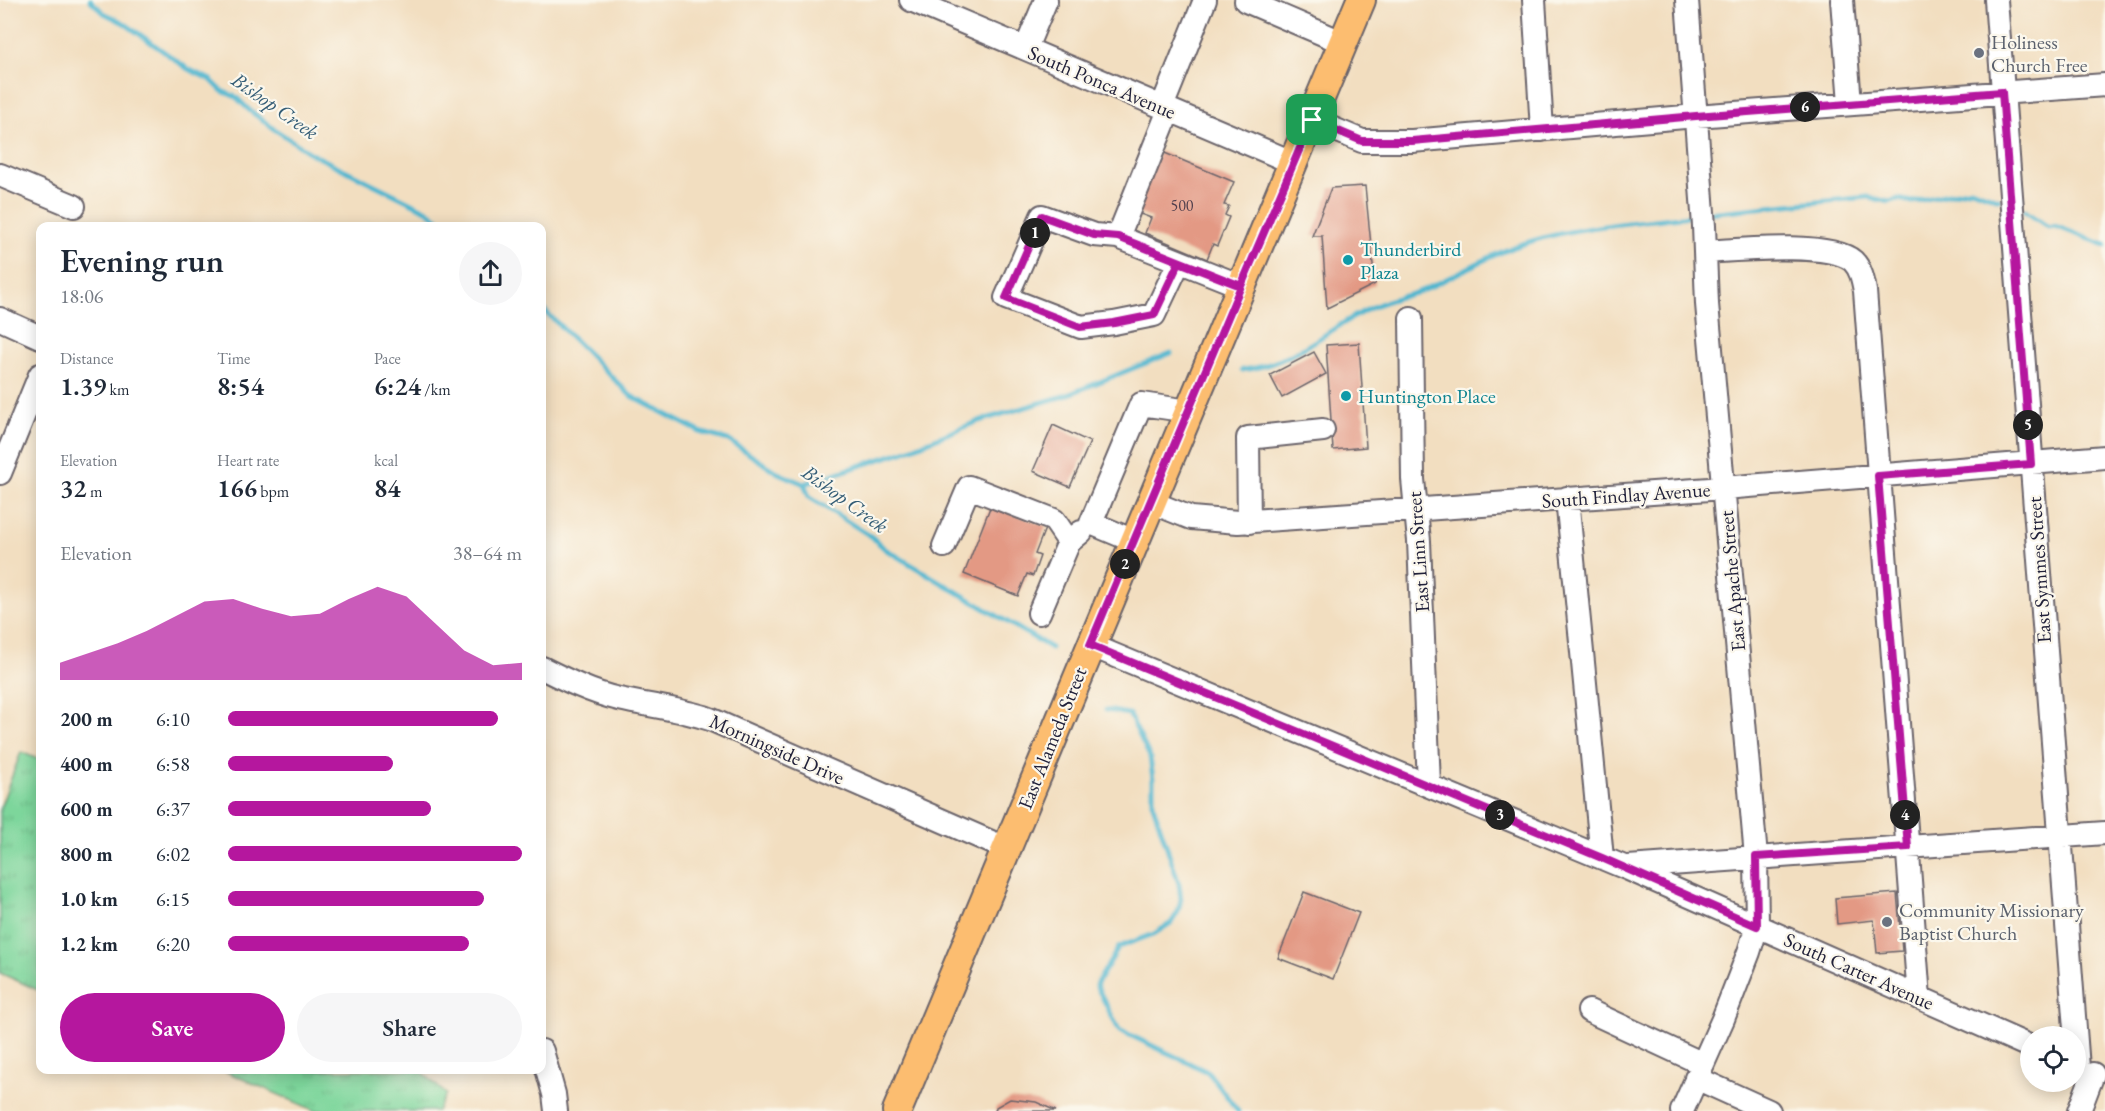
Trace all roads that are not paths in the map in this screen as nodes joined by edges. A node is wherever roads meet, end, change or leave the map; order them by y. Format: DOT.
graph roads {
  1 [pos="911,0"];
  2 [pos="1046,0"];
  3 [pos="1205,0"];
  4 [pos="1246,0"];
  5 [pos="1361,0"];
  6 [pos="1534,0"];
  7 [pos="1687,0"];
  8 [pos="1842,0"];
  9 [pos="1996,0"];
  10 [pos="1344,43"];
  11 [pos="1026,48"];
  12 [pos="2105,85"];
  13 [pos="2002,92"];
  14 [pos="1850,103"];
  15 [pos="1166,109"];
  16 [pos="1696,116"];
  17 [pos="1312,120"];
  18 [pos="1542,130"];
  19 [pos="1294,163"];
  20 [pos="0,175"];
  21 [pos="74,206"];
  22 [pos="1118,237"];
  23 [pos="1705,252"];
  24 [pos="1179,262"];
  25 [pos="1241,286"];
  26 [pos="1411,318"];
  27 [pos="0,319"];
  28 [pos="36,335"];
  29 [pos="36,385"];
  30 [pos="1188,411"];
  31 [pos="1323,430"];
  32 [pos="2105,457"];
  33 [pos="2031,464"];
  34 [pos="1,470"];
  35 [pos="1878,476"];
  36 [pos="1724,488"];
  37 [pos="1567,498"];
  38 [pos="1150,502"];
  39 [pos="1416,511"];
  40 [pos="1249,522"];
  41 [pos="1091,523"];
  42 [pos="1134,541"];
  43 [pos="1069,542"];
  44 [pos="944,546"];
  45 [pos="1039,613"];
  46 [pos="1090,645"];
  47 [pos="546,670"];
  48 [pos="1429,785"];
  49 [pos="2105,833"];
  50 [pos="2059,836"];
  51 [pos="1908,847"];
  52 [pos="1007,849"];
  53 [pos="1756,857"];
  54 [pos="1602,858"];
  55 [pos="1624,867"];
  56 [pos="1757,926"];
  57 [pos="1919,998"];
  58 [pos="1588,1011"];
  59 [pos="2020,1042"];
  60 [pos="546,1065"];
  61 [pos="1699,1071"];
  62 [pos="2088,1072"];
  63 [pos="556,1111"];
  64 [pos="897,1111"];
  65 [pos="1682,1111"];
  66 [pos="1769,1111"];
  67 [pos="2079,1111"];
  1 -- 11 [label="street, South Ponca Avenue"];
  2 -- 11 [label="street"];
  3 -- 15 [label="street"];
  4 -- 10 [label="street"];
  5 -- 10 [label="main road, East Alameda Street"];
  6 -- 18 [label="street"];
  7 -- 16 [label="street, East Apache Street"];
  8 -- 14 [label="street"];
  9 -- 13 [label="street, East Symmes Street"];
  10 -- 17 [label="main road, East Alameda Street"];
  11 -- 15 [label="street, South Ponca Avenue"];
  12 -- 13 [label="street"];
  13 -- 14 [label="street"];
  13 -- 33 [label="street, East Symmes Street"];
  14 -- 16 [label="street"];
  15 -- 19 [label="street, South Ponca Avenue"];
  15 -- 22 [label="street"];
  16 -- 18 [label="street"];
  16 -- 23 [label="street, East Apache Street"];
  17 -- 18 [label="street"];
  17 -- 19 [label="main road, East Alameda Street"];
  19 -- 25 [label="main road, East Alameda Street"];
  20 -- 21 [label="street"];
  22 -- 24 [label="street"];
  22 -- 24 [label="street"];
  23 -- 35 [label="street"];
  23 -- 36 [label="street, East Apache Street"];
  24 -- 25 [label="street"];
  25 -- 30 [label="main road, East Alameda Street"];
  26 -- 39 [label="street, East Linn Street"];
  27 -- 28 [label="street"];
  29 -- 34 [label="street"];
  30 -- 38 [label="main road, East Alameda Street"];
  30 -- 41 [label="street"];
  31 -- 40 [label="street"];
  32 -- 33 [label="street, South Findlay Avenue"];
  33 -- 35 [label="street, South Findlay Avenue"];
  33 -- 50 [label="street, East Symmes Street"];
  35 -- 36 [label="street, South Findlay Avenue"];
  35 -- 51 [label="street"];
  36 -- 37 [label="street, South Findlay Avenue"];
  36 -- 53 [label="street, East Apache Street"];
  37 -- 39 [label="street, South Findlay Avenue"];
  37 -- 54 [label="street"];
  38 -- 40 [label="street, South Findlay Avenue"];
  38 -- 42 [label="main road, East Alameda Street"];
  39 -- 40 [label="street, South Findlay Avenue"];
  39 -- 48 [label="street, East Linn Street"];
  41 -- 42 [label="street"];
  41 -- 43 [label="street"];
  42 -- 46 [label="main road, East Alameda Street"];
  43 -- 44 [label="street"];
  43 -- 45 [label="street"];
  46 -- 48 [label="street, South Carter Avenue"];
  46 -- 52 [label="main road, East Alameda Street"];
  47 -- 52 [label="street, Morningside Drive"];
  48 -- 54 [label="street, South Carter Avenue"];
  49 -- 50 [label="street"];
  50 -- 51 [label="street"];
  50 -- 62 [label="street, East Symmes Street"];
  51 -- 53 [label="street"];
  51 -- 57 [label="street"];
  52 -- 64 [label="main road, East Alameda Street"];
  53 -- 55 [label="street"];
  53 -- 56 [label="street, East Apache Street"];
  54 -- 55 [label="street, South Carter Avenue"];
  55 -- 56 [label="street, South Carter Avenue"];
  56 -- 57 [label="street, South Carter Avenue"];
  56 -- 61 [label="street, East Apache Street"];
  57 -- 59 [label="street, South Carter Avenue"];
  58 -- 61 [label="street"];
  60 -- 63 [label="street"];
  61 -- 65 [label="street, East Apache Street"];
  61 -- 66 [label="street"];
  62 -- 67 [label="street, East Symmes Street"];
}
